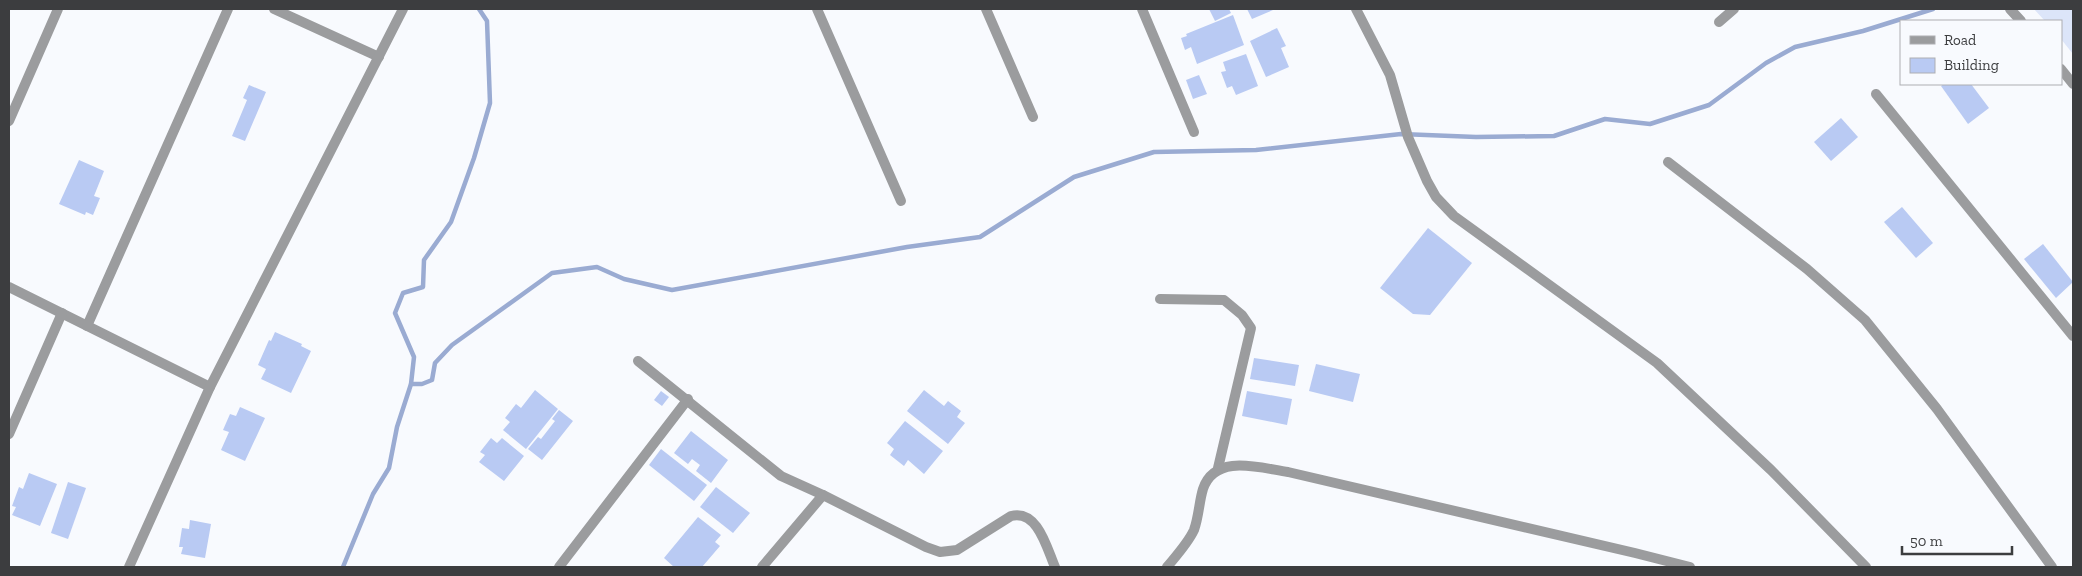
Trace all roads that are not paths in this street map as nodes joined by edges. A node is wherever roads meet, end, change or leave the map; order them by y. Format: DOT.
graph roads {
  1 [pos="58,9"];
  2 [pos="228,9"];
  3 [pos="274,9"];
  4 [pos="403,9"];
  5 [pos="817,9"];
  6 [pos="986,9"];
  7 [pos="1142,9"];
  8 [pos="1359,9"];
  9 [pos="1734,9"];
  10 [pos="2010,9"];
  11 [pos="2020,20"];
  12 [pos="1719,22"];
  13 [pos="379,56"];
  14 [pos="2062,70"];
  15 [pos="2073,84"];
  16 [pos="1876,94"];
  17 [pos="1033,118"];
  18 [pos="9,121"];
  19 [pos="1194,132"];
  20 [pos="1668,162"];
  21 [pos="901,201"];
  22 [pos="9,287"];
  23 [pos="1160,299"];
  24 [pos="62,313"];
  25 [pos="87,326"];
  26 [pos="2073,336"];
  27 [pos="638,361"];
  28 [pos="210,387"];
  29 [pos="688,399"];
  30 [pos="9,434"];
  31 [pos="1218,468"];
  32 [pos="823,495"];
  33 [pos="129,567"];
  34 [pos="558,567"];
  35 [pos="762,567"];
  36 [pos="1055,567"];
  37 [pos="1167,567"];
  38 [pos="1690,567"];
  39 [pos="1866,567"];
  40 [pos="2052,567"];
  1 -- 18 [label="street"];
  2 -- 25 [label="street"];
  3 -- 13 [label="street"];
  4 -- 13 [label="street"];
  5 -- 21 [label="street"];
  6 -- 17 [label="street"];
  7 -- 19 [label="street"];
  8 -- 39 [label="street"];
  9 -- 12 [label="street"];
  10 -- 11 [label="street"];
  13 -- 28 [label="street"];
  14 -- 15 [label="street"];
  16 -- 26 [label="street"];
  20 -- 40 [label="street"];
  22 -- 24 [label="street"];
  23 -- 31 [label="street"];
  24 -- 25 [label="street"];
  24 -- 30 [label="street"];
  25 -- 28 [label="street"];
  27 -- 29 [label="street"];
  28 -- 33 [label="street"];
  29 -- 32 [label="street"];
  29 -- 34 [label="street"];
  31 -- 37 [label="street"];
  31 -- 38 [label="street"];
  32 -- 35 [label="street"];
  32 -- 36 [label="street"];
}
